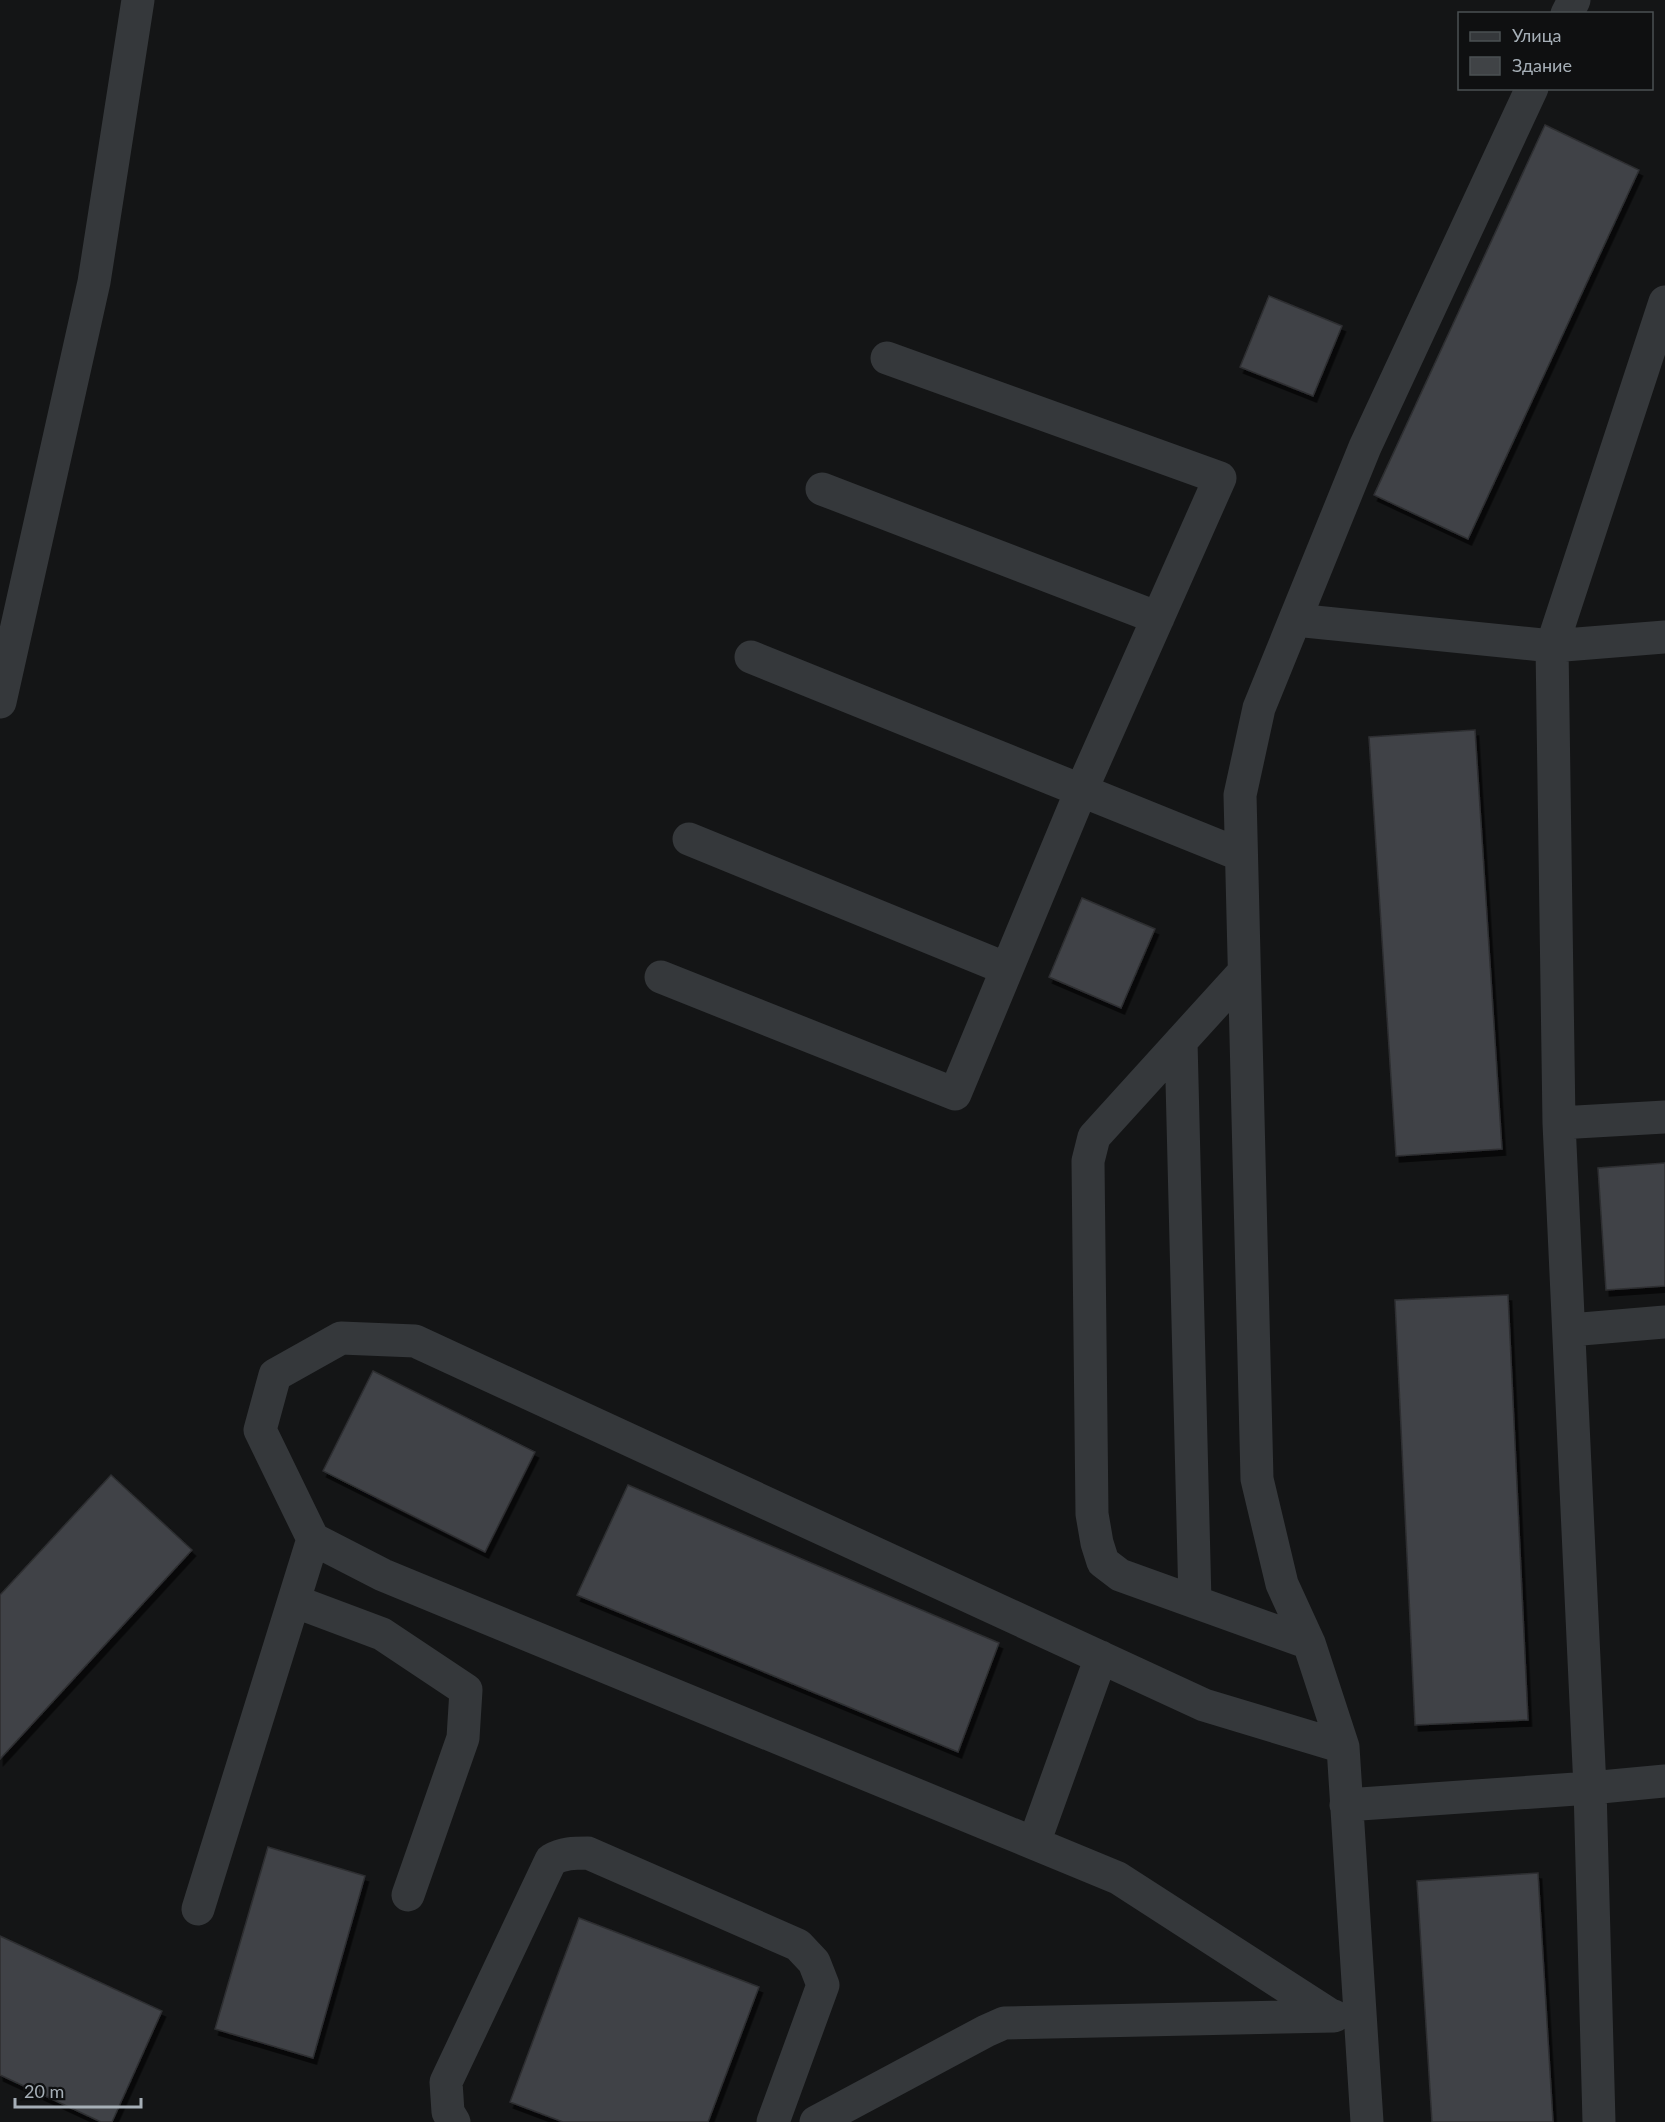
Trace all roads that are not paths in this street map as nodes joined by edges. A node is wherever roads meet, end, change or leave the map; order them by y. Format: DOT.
graph roads {
  1 [pos="138,0"];
  2 [pos="1531,90"];
  3 [pos="1665,302"];
  4 [pos="886,358"];
  5 [pos="822,489"];
  6 [pos="1158,618"];
  7 [pos="1295,620"];
  8 [pos="1665,638"];
  9 [pos="1551,646"];
  10 [pos="751,657"];
  11 [pos="0,702"];
  12 [pos="1081,790"];
  13 [pos="689,839"];
  14 [pos="1241,855"];
  15 [pos="1007,969"];
  16 [pos="1243,973"];
  17 [pos="661,977"];
  18 [pos="1181,1041"];
  19 [pos="1665,1117"];
  20 [pos="1559,1123"];
  21 [pos="1665,1322"];
  22 [pos="1570,1330"];
  23 [pos="313,1539"];
  24 [pos="294,1601"];
  25 [pos="1195,1602"];
  26 [pos="1309,1643"];
  27 [pos="1101,1657"];
  28 [pos="1343,1747"];
  29 [pos="1665,1781"];
  30 [pos="1590,1788"];
  31 [pos="1346,1804"];
  32 [pos="1034,1843"];
  33 [pos="408,1895"];
  34 [pos="198,1909"];
  35 [pos="1346,2018"];
  36 [pos="454,2122"];
  37 [pos="772,2122"];
  38 [pos="816,2122"];
  39 [pos="1367,2122"];
  40 [pos="1599,2122"];
  1 -- 11 [label="street"];
  2 -- 7 [label="street"];
  3 -- 9 [label="street"];
  4 -- 6 [label="street"];
  5 -- 6 [label="street"];
  6 -- 12 [label="street"];
  7 -- 9 [label="street"];
  7 -- 14 [label="street"];
  8 -- 9 [label="street"];
  9 -- 20 [label="street"];
  10 -- 12 [label="street"];
  12 -- 14 [label="street"];
  12 -- 15 [label="street"];
  13 -- 15 [label="street"];
  14 -- 16 [label="street"];
  15 -- 17 [label="street"];
  16 -- 18 [label="street"];
  16 -- 26 [label="street"];
  18 -- 25 [label="street"];
  18 -- 25 [label="street"];
  19 -- 20 [label="street"];
  20 -- 22 [label="street"];
  21 -- 22 [label="street"];
  22 -- 30 [label="street"];
  23 -- 24 [label="street"];
  23 -- 27 [label="street"];
  23 -- 32 [label="street"];
  24 -- 33 [label="street"];
  24 -- 34 [label="street"];
  25 -- 26 [label="street"];
  26 -- 28 [label="street"];
  27 -- 28 [label="street"];
  27 -- 32 [label="street"];
  28 -- 31 [label="street"];
  29 -- 30 [label="street"];
  30 -- 31 [label="street"];
  30 -- 40 [label="street"];
  31 -- 35 [label="street"];
  32 -- 35 [label="street"];
  35 -- 38 [label="street"];
  35 -- 39 [label="street"];
  36 -- 37 [label="street"];
}
